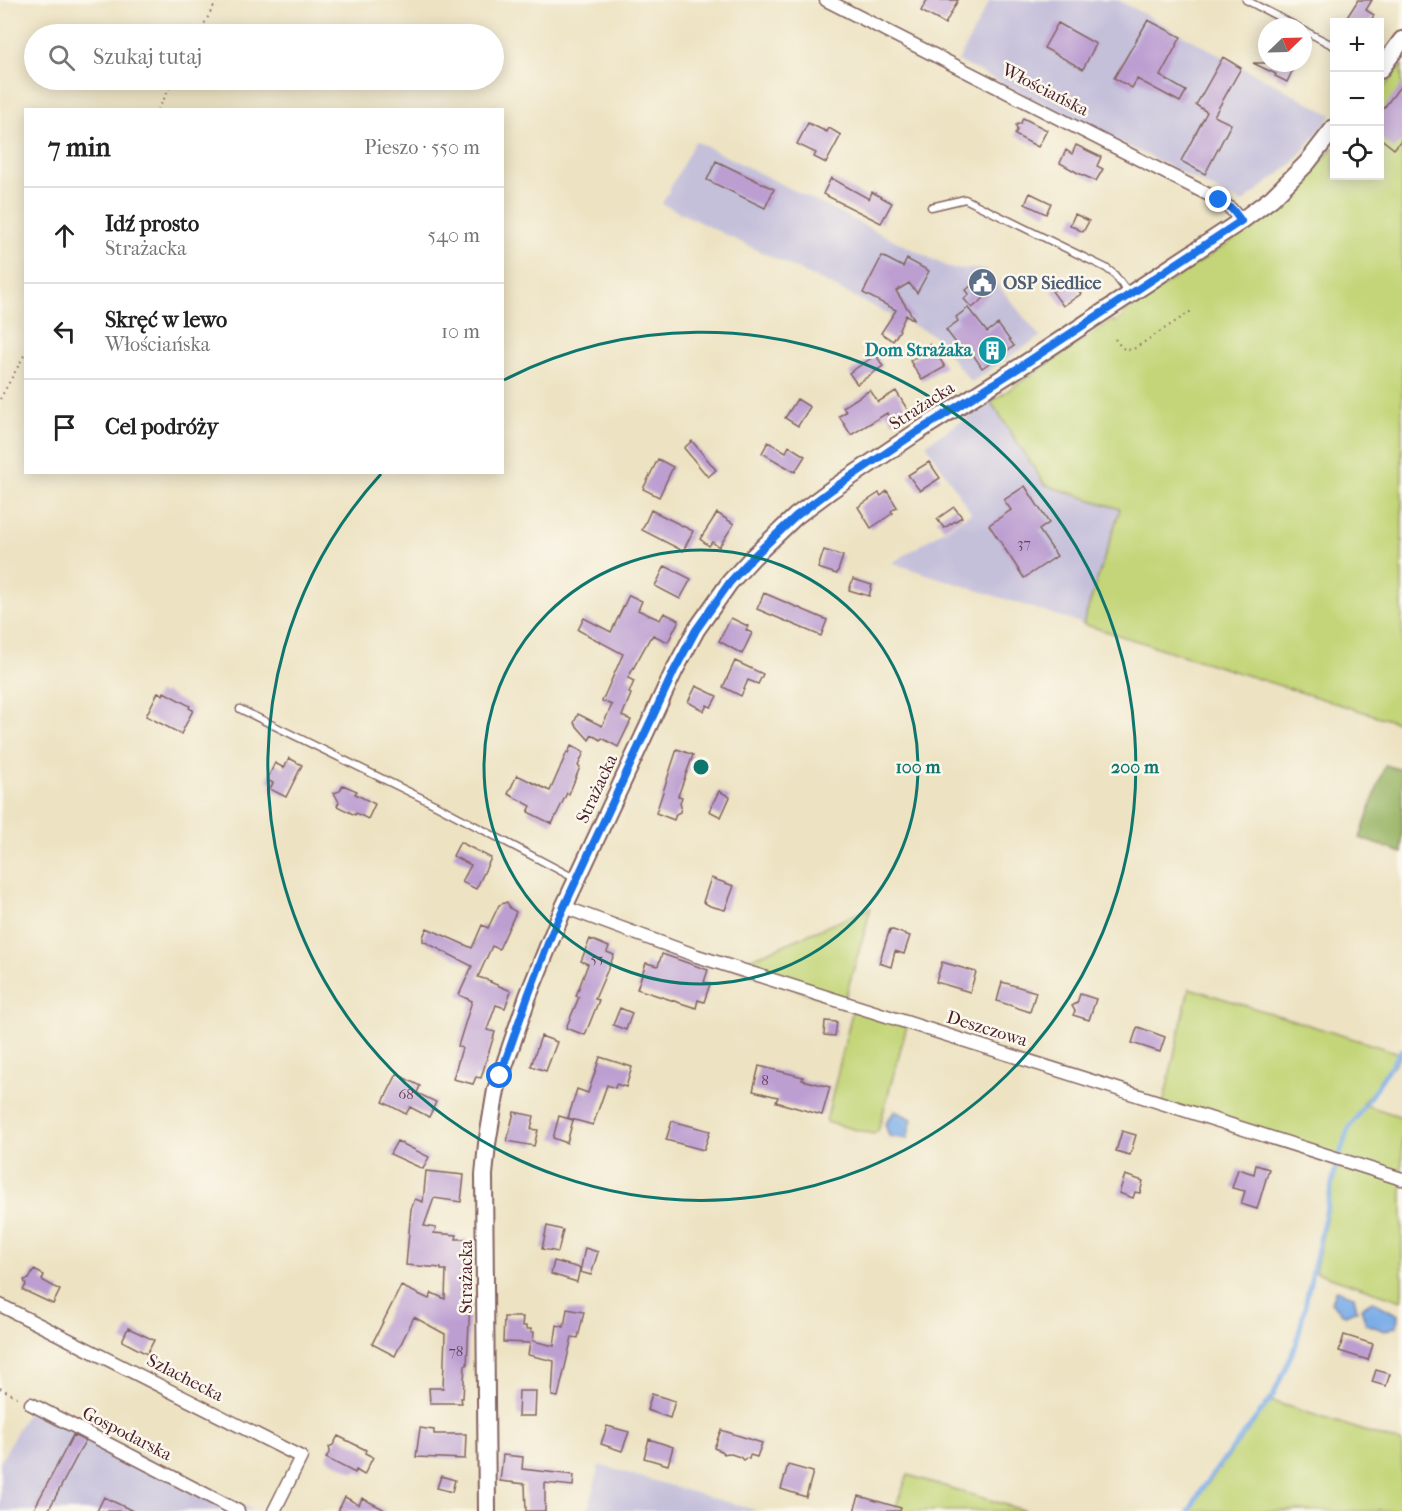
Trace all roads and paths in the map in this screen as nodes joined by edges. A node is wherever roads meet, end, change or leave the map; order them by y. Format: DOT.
graph roads {
  1 [pos="217,0"];
  2 [pos="826,0"];
  3 [pos="1246,0"];
  4 [pos="1281,18"];
  5 [pos="204,24"];
  6 [pos="1312,34"];
  7 [pos="1402,40"];
  8 [pos="1330,44"];
  9 [pos="1384,65"];
  10 [pos="169,90"];
  11 [pos="159,108"];
  12 [pos="1330,134"];
  13 [pos="931,207"];
  14 [pos="1241,221"];
  15 [pos="1129,295"];
  16 [pos="1193,310"];
  17 [pos="1115,339"];
  18 [pos="24,356"];
  19 [pos="0,399"];
  20 [pos="240,709"];
  21 [pos="577,880"];
  22 [pos="564,908"];
  23 [pos="1402,1179"];
  24 [pos="0,1305"];
  25 [pos="0,1388"];
  26 [pos="31,1404"];
  27 [pos="238,1511"];
  28 [pos="274,1511"];
  29 [pos="487,1511"];
  1 -- 5 [label="path"];
  2 -- 14 [label="street, Włościańska"];
  3 -- 4 [label="lane"];
  6 -- 8 [label="lane"];
  7 -- 9 [label="street"];
  10 -- 11 [label="path"];
  12 -- 14 [label="street, Strażacka"];
  13 -- 15 [label="lane"];
  14 -- 15 [label="street, Strażacka"];
  15 -- 21 [label="street, Strażacka"];
  16 -- 17 [label="path"];
  18 -- 19 [label="path"];
  20 -- 21 [label="lane"];
  21 -- 22 [label="street, Strażacka"];
  22 -- 23 [label="street, Deszczowa"];
  22 -- 29 [label="street, Strażacka"];
  24 -- 28 [label="street, Szlachecka"];
  25 -- 26 [label="path"];
  26 -- 27 [label="street, Gospodarska"];
}
